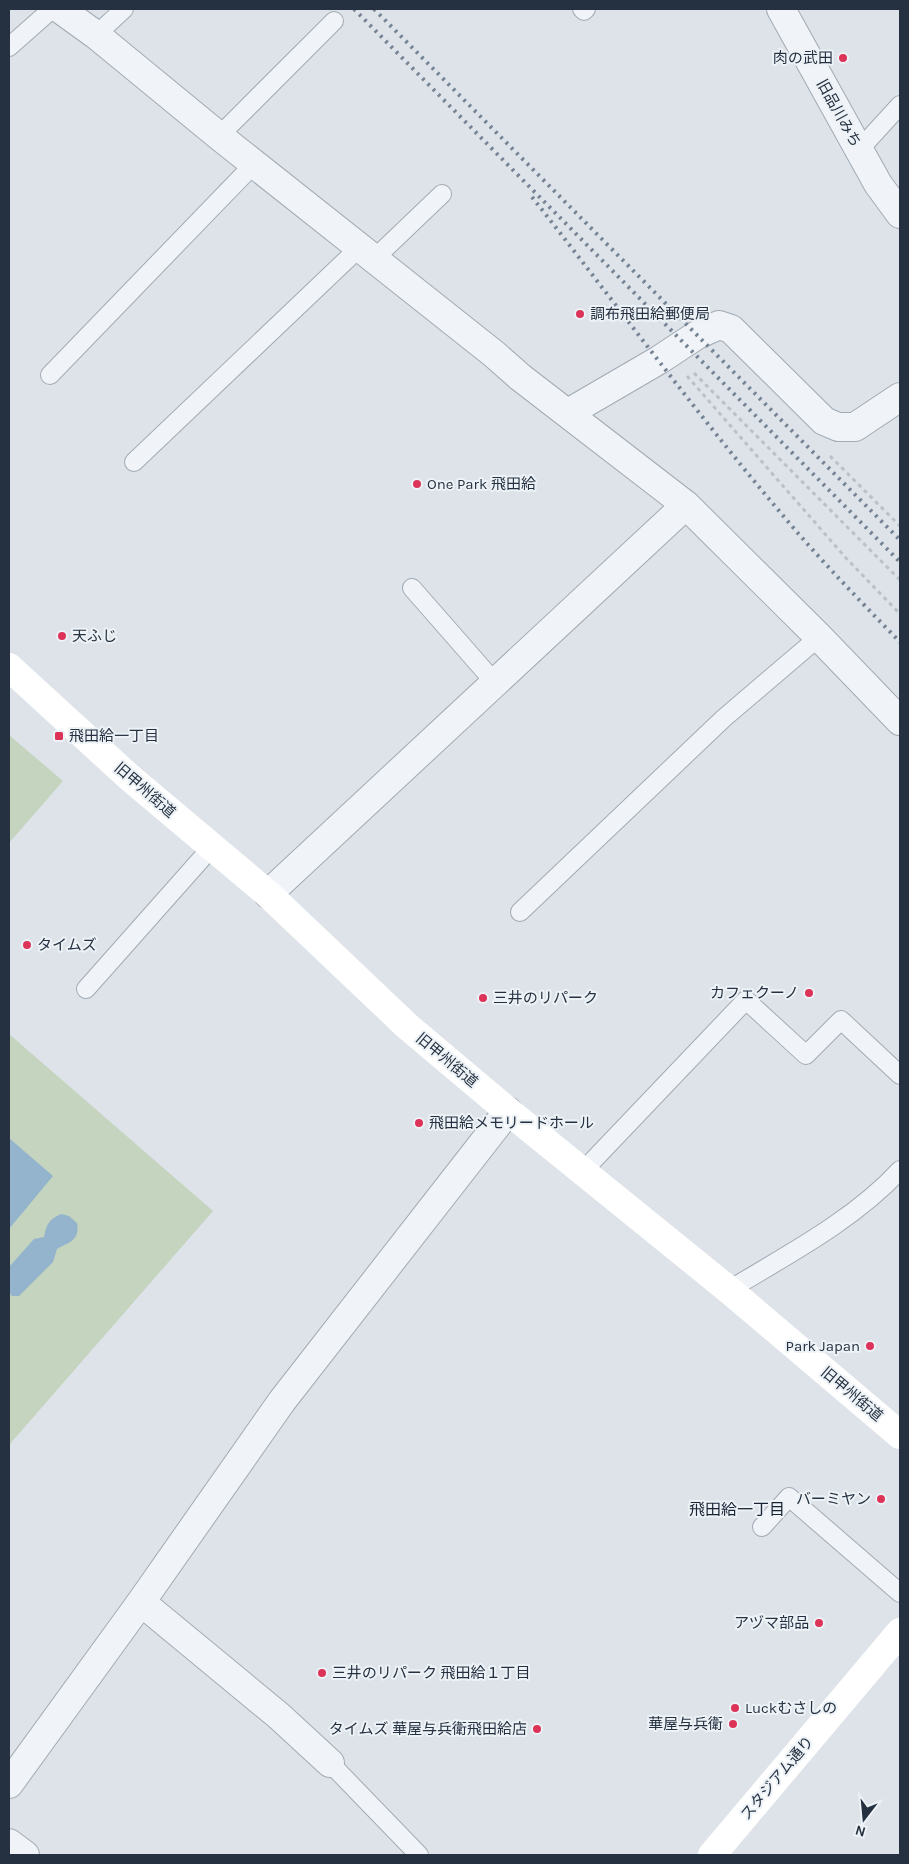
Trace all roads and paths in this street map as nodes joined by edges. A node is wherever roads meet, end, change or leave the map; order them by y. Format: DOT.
graph roads {
  1 [pos="52,9"];
  2 [pos="60,9"];
  3 [pos="124,9"];
  4 [pos="582,9"];
  5 [pos="586,9"];
  6 [pos="782,9"];
  7 [pos="334,21"];
  8 [pos="96,35"];
  9 [pos="9,47"];
  10 [pos="900,105"];
  11 [pos="219,136"];
  12 [pos="859,150"];
  13 [pos="254,163"];
  14 [pos="442,194"];
  15 [pos="900,214"];
  16 [pos="367,253"];
  17 [pos="690,369"];
  18 [pos="685,373"];
  19 [pos="50,375"];
  20 [pos="900,397"];
  21 [pos="568,412"];
  22 [pos="134,462"];
  23 [pos="686,505"];
  24 [pos="900,580"];
  25 [pos="412,588"];
  26 [pos="900,614"];
  27 [pos="819,637"];
  28 [pos="9,667"];
  29 [pos="496,684"];
  30 [pos="900,721"];
  31 [pos="211,848"];
  32 [pos="268,894"];
  33 [pos="520,912"];
  34 [pos="86,990"];
  35 [pos="900,1075"];
  36 [pos="508,1111"];
  37 [pos="900,1170"];
  38 [pos="583,1171"];
  39 [pos="729,1290"];
  40 [pos="900,1435"];
  41 [pos="762,1527"];
  42 [pos="900,1594"];
  43 [pos="142,1602"];
  44 [pos="900,1632"];
  45 [pos="330,1763"];
  46 [pos="9,1784"];
  47 [pos="9,1843"];
  48 [pos="25,1855"];
  49 [pos="419,1855"];
  50 [pos="712,1855"];
  1 -- 9 [label="lane"];
  2 -- 8 [label="street"];
  3 -- 8 [label="lane"];
  4 -- 5 [label="lane"];
  6 -- 12 [label="street, 旧品川みち"];
  7 -- 11 [label="lane"];
  8 -- 11 [label="street"];
  10 -- 12 [label="lane"];
  11 -- 13 [label="street"];
  12 -- 15 [label="street, 旧品川みち"];
  13 -- 16 [label="street"];
  13 -- 19 [label="lane"];
  14 -- 16 [label="lane"];
  16 -- 21 [label="street"];
  16 -- 22 [label="lane"];
  17 -- 24 [label="path"];
  18 -- 26 [label="path"];
  20 -- 21 [label="street"];
  21 -- 23 [label="street"];
  23 -- 27 [label="street"];
  23 -- 29 [label="street"];
  25 -- 29 [label="lane"];
  27 -- 30 [label="street"];
  27 -- 33 [label="lane"];
  28 -- 31 [label="main road, 旧甲州街道"];
  29 -- 32 [label="street"];
  31 -- 32 [label="main road, 旧甲州街道"];
  31 -- 34 [label="lane"];
  32 -- 36 [label="main road, 旧甲州街道"];
  35 -- 38 [label="lane"];
  36 -- 38 [label="main road, 旧甲州街道"];
  36 -- 43 [label="street"];
  37 -- 39 [label="lane"];
  38 -- 39 [label="main road, 旧甲州街道"];
  39 -- 40 [label="main road, 旧甲州街道"];
  41 -- 42 [label="lane"];
  43 -- 45 [label="street"];
  43 -- 46 [label="street"];
  44 -- 50 [label="main road, スタジアム通り"];
  45 -- 49 [label="lane"];
  47 -- 48 [label="street"];
}
